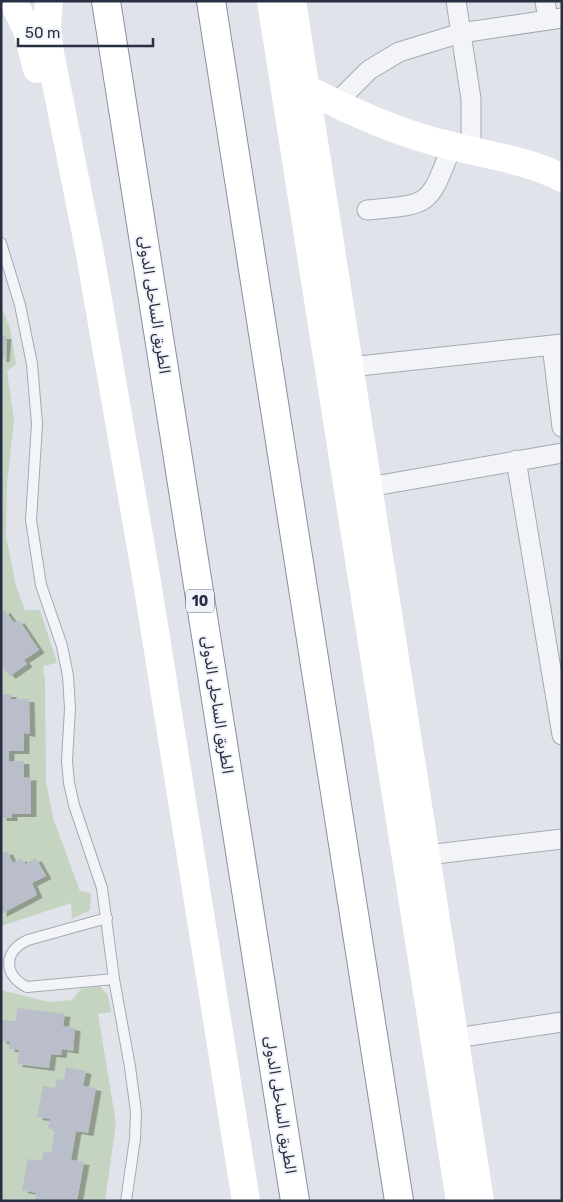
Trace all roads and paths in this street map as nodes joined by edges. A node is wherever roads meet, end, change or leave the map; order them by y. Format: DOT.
graph roads {
  1 [pos="48,1"];
  2 [pos="106,1"];
  3 [pos="211,1"];
  4 [pos="271,1"];
  5 [pos="292,1"];
  6 [pos="456,1"];
  7 [pos="545,1"];
  8 [pos="12,4"];
  9 [pos="555,19"];
  10 [pos="461,33"];
  11 [pos="307,89"];
  12 [pos="336,103"];
  13 [pos="462,148"];
  14 [pos="561,176"];
  15 [pos="367,210"];
  16 [pos="1,243"];
  17 [pos="557,345"];
  18 [pos="350,367"];
  19 [pos="562,426"];
  20 [pos="562,453"];
  21 [pos="516,460"];
  22 [pos="369,487"];
  23 [pos="562,735"];
  24 [pos="562,839"];
  25 [pos="427,855"];
  26 [pos="106,918"];
  27 [pos="114,978"];
  28 [pos="562,1022"];
  29 [pos="456,1038"];
  30 [pos="126,1201"];
  31 [pos="229,1201"];
  32 [pos="246,1201"];
  33 [pos="295,1201"];
  34 [pos="398,1201"];
  35 [pos="460,1201"];
  36 [pos="480,1201"];
  1 -- 8 [label="main road"];
  1 -- 32 [label="main road"];
  2 -- 33 [label="main road, الطريق الساحلى الدولى / 10"];
  3 -- 34 [label="main road"];
  4 -- 35 [label="main road"];
  5 -- 11 [label="main road"];
  6 -- 10 [label="street"];
  7 -- 9 [label="street"];
  8 -- 31 [label="main road"];
  9 -- 10 [label="street"];
  10 -- 12 [label="street"];
  10 -- 13 [label="street"];
  11 -- 12 [label="main road"];
  11 -- 18 [label="main road"];
  12 -- 13 [label="main road"];
  13 -- 14 [label="main road"];
  13 -- 15 [label="street"];
  16 -- 26 [label="lane"];
  17 -- 18 [label="street"];
  17 -- 19 [label="street"];
  18 -- 22 [label="main road"];
  20 -- 21 [label="street"];
  21 -- 22 [label="street"];
  21 -- 23 [label="street"];
  22 -- 25 [label="main road"];
  24 -- 25 [label="street"];
  25 -- 29 [label="main road"];
  26 -- 27 [label="lane"];
  26 -- 27 [label="lane"];
  27 -- 30 [label="lane"];
  28 -- 29 [label="street"];
  29 -- 36 [label="main road"];
}
